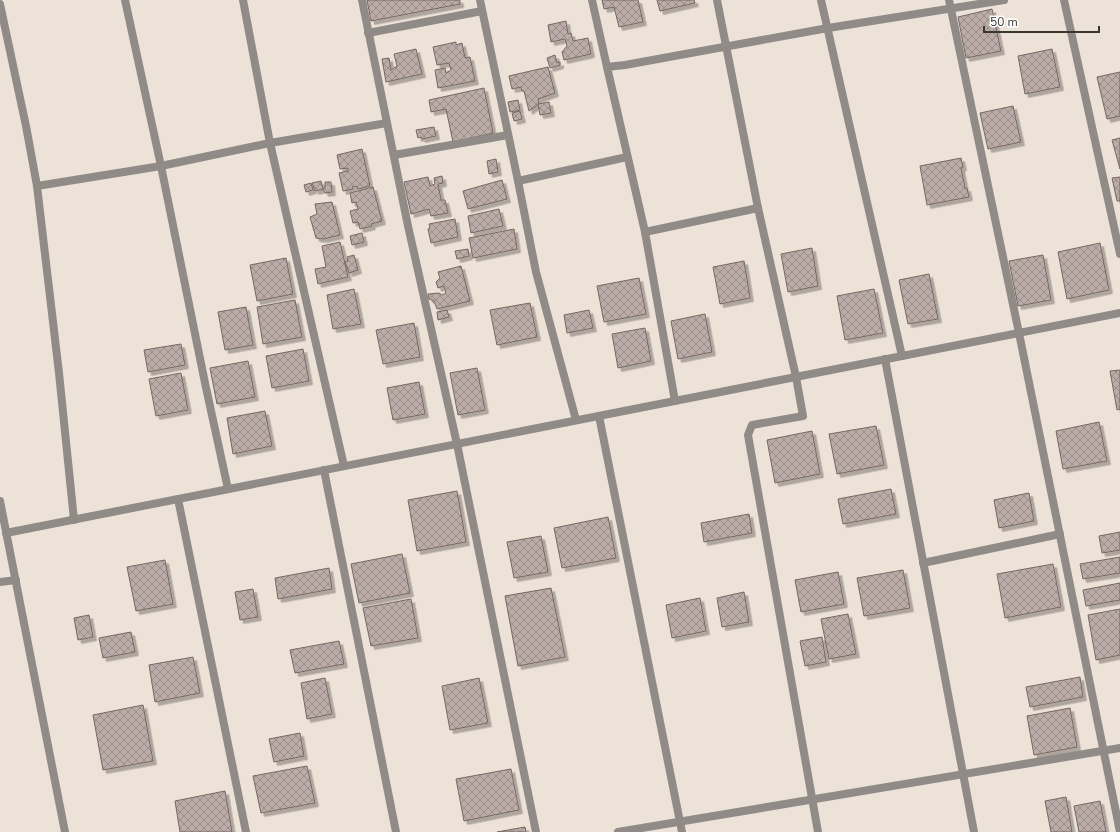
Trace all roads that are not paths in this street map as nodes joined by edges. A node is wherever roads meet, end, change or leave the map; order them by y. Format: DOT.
graph roads {
  1 [pos="125,0"];
  2 [pos="243,0"];
  3 [pos="362,0"];
  4 [pos="480,0"];
  5 [pos="592,0"];
  6 [pos="717,0"];
  7 [pos="821,0"];
  8 [pos="949,0"];
  9 [pos="1004,0"];
  10 [pos="1064,0"];
  11 [pos="0,4"];
  12 [pos="951,9"];
  13 [pos="482,11"];
  14 [pos="828,28"];
  15 [pos="368,33"];
  16 [pos="726,46"];
  17 [pos="607,66"];
  18 [pos="387,124"];
  19 [pos="508,135"];
  20 [pos="270,143"];
  21 [pos="394,155"];
  22 [pos="627,157"];
  23 [pos="161,166"];
  24 [pos="518,181"];
  25 [pos="37,186"];
  26 [pos="758,208"];
  27 [pos="644,232"];
  28 [pos="1120,254"];
  29 [pos="1120,313"];
  30 [pos="1019,333"];
  31 [pos="902,356"];
  32 [pos="885,359"];
  33 [pos="796,377"];
  34 [pos="675,401"];
  35 [pos="599,416"];
  36 [pos="576,420"];
  37 [pos="457,444"];
  38 [pos="344,466"];
  39 [pos="324,470"];
  40 [pos="228,489"];
  41 [pos="178,499"];
  42 [pos="0,501"];
  43 [pos="74,520"];
  44 [pos="6,533"];
  45 [pos="1060,534"];
  46 [pos="923,563"];
  47 [pos="16,580"];
  48 [pos="0,582"];
  49 [pos="1120,748"];
  50 [pos="1103,751"];
  51 [pos="963,774"];
  52 [pos="812,800"];
  53 [pos="680,822"];
  54 [pos="65,832"];
  55 [pos="246,832"];
  56 [pos="396,832"];
  57 [pos="536,832"];
  58 [pos="618,832"];
  59 [pos="682,832"];
  60 [pos="818,832"];
  61 [pos="974,832"];
  62 [pos="1120,832"];
  1 -- 23 [label="street"];
  2 -- 20 [label="street"];
  3 -- 15 [label="street"];
  4 -- 13 [label="street"];
  5 -- 17 [label="street"];
  6 -- 16 [label="street"];
  7 -- 14 [label="street"];
  8 -- 12 [label="street"];
  9 -- 12 [label="street"];
  10 -- 28 [label="street"];
  11 -- 25 [label="street"];
  12 -- 14 [label="street"];
  12 -- 30 [label="street"];
  13 -- 15 [label="street"];
  13 -- 19 [label="street"];
  14 -- 16 [label="street"];
  14 -- 31 [label="street"];
  15 -- 18 [label="street"];
  16 -- 17 [label="street"];
  16 -- 26 [label="street"];
  17 -- 22 [label="street"];
  18 -- 20 [label="street"];
  18 -- 21 [label="street"];
  19 -- 21 [label="street"];
  19 -- 24 [label="street"];
  20 -- 23 [label="street"];
  20 -- 38 [label="street"];
  21 -- 37 [label="street"];
  22 -- 24 [label="street"];
  22 -- 27 [label="street"];
  23 -- 25 [label="street"];
  23 -- 40 [label="street"];
  24 -- 36 [label="street"];
  25 -- 43 [label="street"];
  26 -- 27 [label="street"];
  26 -- 33 [label="street"];
  27 -- 34 [label="street"];
  29 -- 30 [label="street"];
  30 -- 31 [label="street"];
  30 -- 45 [label="street"];
  31 -- 32 [label="street"];
  32 -- 33 [label="street"];
  32 -- 46 [label="street"];
  33 -- 34 [label="street"];
  33 -- 52 [label="street"];
  34 -- 35 [label="street"];
  35 -- 36 [label="street"];
  35 -- 53 [label="street"];
  36 -- 37 [label="street"];
  37 -- 38 [label="street"];
  37 -- 57 [label="street"];
  38 -- 39 [label="street"];
  39 -- 40 [label="street"];
  39 -- 56 [label="street"];
  40 -- 41 [label="street"];
  41 -- 43 [label="street"];
  41 -- 55 [label="street"];
  42 -- 44 [label="street"];
  43 -- 44 [label="street"];
  44 -- 47 [label="street"];
  45 -- 46 [label="street"];
  45 -- 50 [label="street"];
  46 -- 51 [label="street"];
  47 -- 48 [label="street"];
  47 -- 54 [label="street"];
  49 -- 50 [label="street"];
  50 -- 51 [label="street"];
  50 -- 62 [label="street"];
  51 -- 52 [label="street"];
  51 -- 61 [label="street"];
  52 -- 53 [label="street"];
  52 -- 60 [label="street"];
  53 -- 58 [label="street"];
  53 -- 59 [label="street"];
}
